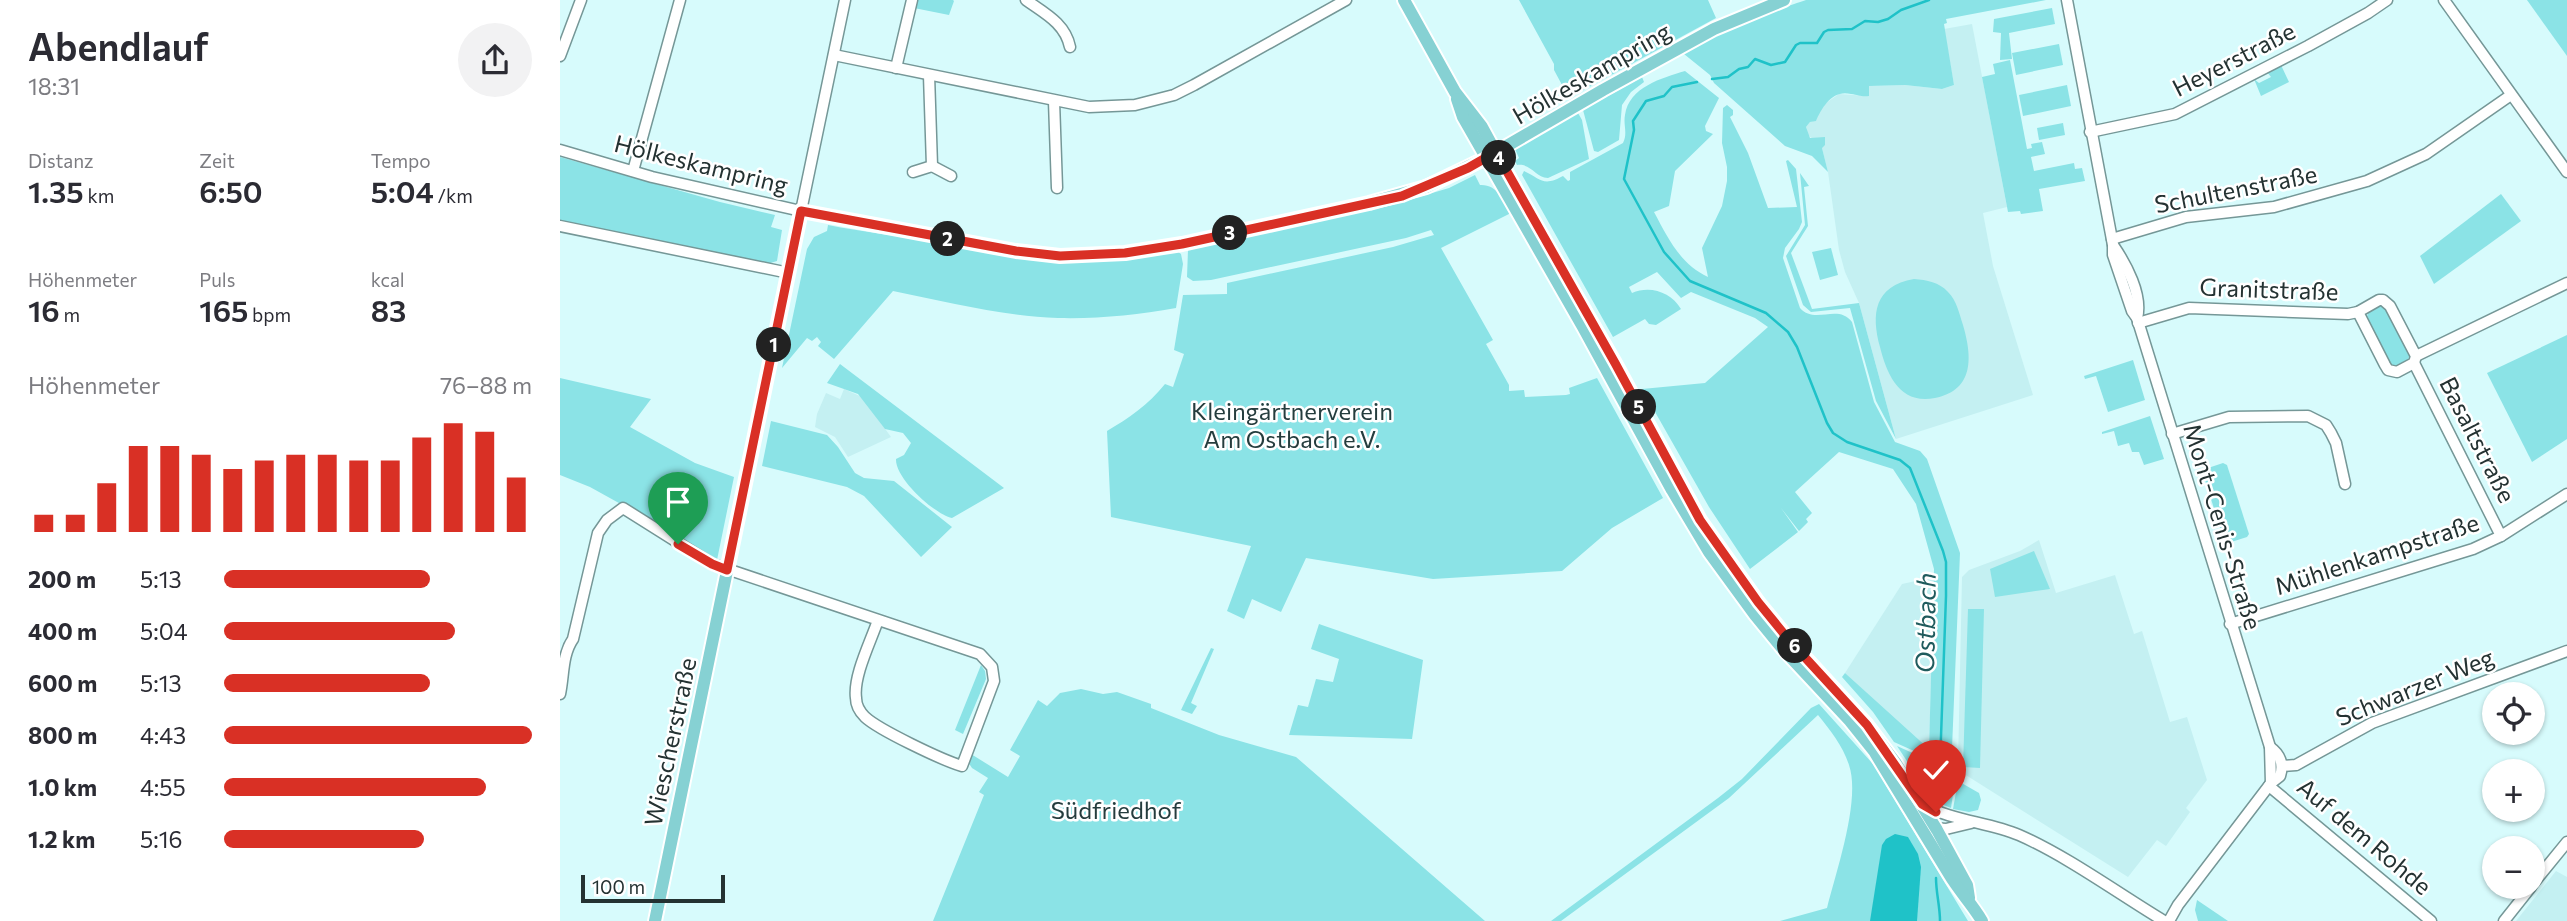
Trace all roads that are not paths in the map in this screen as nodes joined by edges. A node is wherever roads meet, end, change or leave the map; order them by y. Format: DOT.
graph roads {
  1 [pos="581,0"];
  2 [pos="680,0"];
  3 [pos="844,0"];
  4 [pos="912,0"];
  5 [pos="1026,0"];
  6 [pos="1346,0"];
  7 [pos="1404,0"];
  8 [pos="2067,0"];
  9 [pos="2387,0"];
  10 [pos="2444,0"];
  11 [pos="1779,1"];
  12 [pos="1070,47"];
  13 [pos="834,55"];
  14 [pos="560,56"];
  15 [pos="896,68"];
  16 [pos="929,75"];
  17 [pos="2511,95"];
  18 [pos="1054,101"];
  19 [pos="2091,131"];
  20 [pos="560,150"];
  21 [pos="1491,155"];
  22 [pos="932,166"];
  23 [pos="633,171"];
  24 [pos="913,172"];
  25 [pos="2567,172"];
  26 [pos="951,176"];
  27 [pos="1058,188"];
  28 [pos="801,211"];
  29 [pos="560,226"];
  30 [pos="2113,242"];
  31 [pos="789,274"];
  32 [pos="2567,283"];
  33 [pos="2358,312"];
  34 [pos="2138,321"];
  35 [pos="2415,360"];
  36 [pos="2172,434"];
  37 [pos="2345,484"];
  38 [pos="2567,494"];
  39 [pos="2501,536"];
  40 [pos="727,570"];
  41 [pos="878,620"];
  42 [pos="2230,624"];
  43 [pos="2567,651"];
  44 [pos="560,694"];
  45 [pos="2270,747"];
  46 [pos="2282,766"];
  47 [pos="2270,785"];
  48 [pos="1922,804"];
  49 [pos="1972,822"];
  50 [pos="1920,825"];
  51 [pos="1937,830"];
  52 [pos="2567,842"];
  53 [pos="2545,869"];
  54 [pos="1969,898"];
  55 [pos="2521,899"];
  56 [pos="655,921"];
  57 [pos="1982,921"];
  58 [pos="2164,921"];
  59 [pos="2169,921"];
  60 [pos="2431,921"];
  61 [pos="2504,921"];
  1 -- 14 [label="street"];
  2 -- 23 [label="street"];
  3 -- 13 [label="street, Wiescherstraße"];
  4 -- 15 [label="street"];
  5 -- 12 [label="street"];
  6 -- 18 [label="street"];
  7 -- 21 [label="main road"];
  8 -- 19 [label="street, Mont-Cenis-Straße"];
  9 -- 19 [label="street, Heyerstraße"];
  10 -- 17 [label="street"];
  11 -- 21 [label="main road, Hölkeskampring"];
  13 -- 15 [label="street"];
  13 -- 28 [label="street, Wiescherstraße"];
  15 -- 16 [label="street"];
  16 -- 18 [label="street"];
  16 -- 22 [label="street"];
  17 -- 25 [label="street"];
  17 -- 30 [label="street, Schultenstraße"];
  18 -- 27 [label="street"];
  19 -- 30 [label="street, Mont-Cenis-Straße"];
  20 -- 23 [label="street, Hölkeskampring"];
  21 -- 28 [label="main road, Hölkeskampring"];
  21 -- 48 [label="main road"];
  21 -- 50 [label="main road"];
  22 -- 24 [label="street"];
  22 -- 26 [label="street"];
  23 -- 28 [label="street, Hölkeskampring"];
  28 -- 31 [label="main road, Wiescherstraße"];
  29 -- 31 [label="street"];
  30 -- 34 [label="street, Mont-Cenis-Straße"];
  31 -- 40 [label="main road, Wiescherstraße"];
  32 -- 35 [label="street, Granitstraße"];
  33 -- 34 [label="street, Granitstraße"];
  33 -- 35 [label="street, Granitstraße"];
  33 -- 35 [label="street, Granitstraße"];
  34 -- 36 [label="street, Mont-Cenis-Straße"];
  35 -- 39 [label="street, Basaltstraße"];
  36 -- 37 [label="street"];
  36 -- 42 [label="street, Mont-Cenis-Straße"];
  38 -- 39 [label="street, Mühlenkampstraße"];
  39 -- 42 [label="street, Mühlenkampstraße"];
  40 -- 41 [label="street"];
  40 -- 44 [label="street"];
  40 -- 56 [label="main road, Wiescherstraße"];
  41 -- 41 [label="street"];
  42 -- 45 [label="street, Mont-Cenis-Straße"];
  43 -- 46 [label="street, Schwarzer Weg"];
  45 -- 46 [label="street, Mont-Cenis-Straße"];
  45 -- 47 [label="street, Mont-Cenis-Straße"];
  46 -- 47 [label="street"];
  47 -- 59 [label="street"];
  47 -- 60 [label="street, Auf dem Rohde"];
  48 -- 49 [label="street"];
  48 -- 51 [label="main road"];
  49 -- 51 [label="street"];
  49 -- 58 [label="street"];
  50 -- 51 [label="street"];
  50 -- 54 [label="main road"];
  51 -- 54 [label="main road"];
  52 -- 53 [label="street"];
  54 -- 57 [label="main road"];
  55 -- 61 [label="street"];
}
